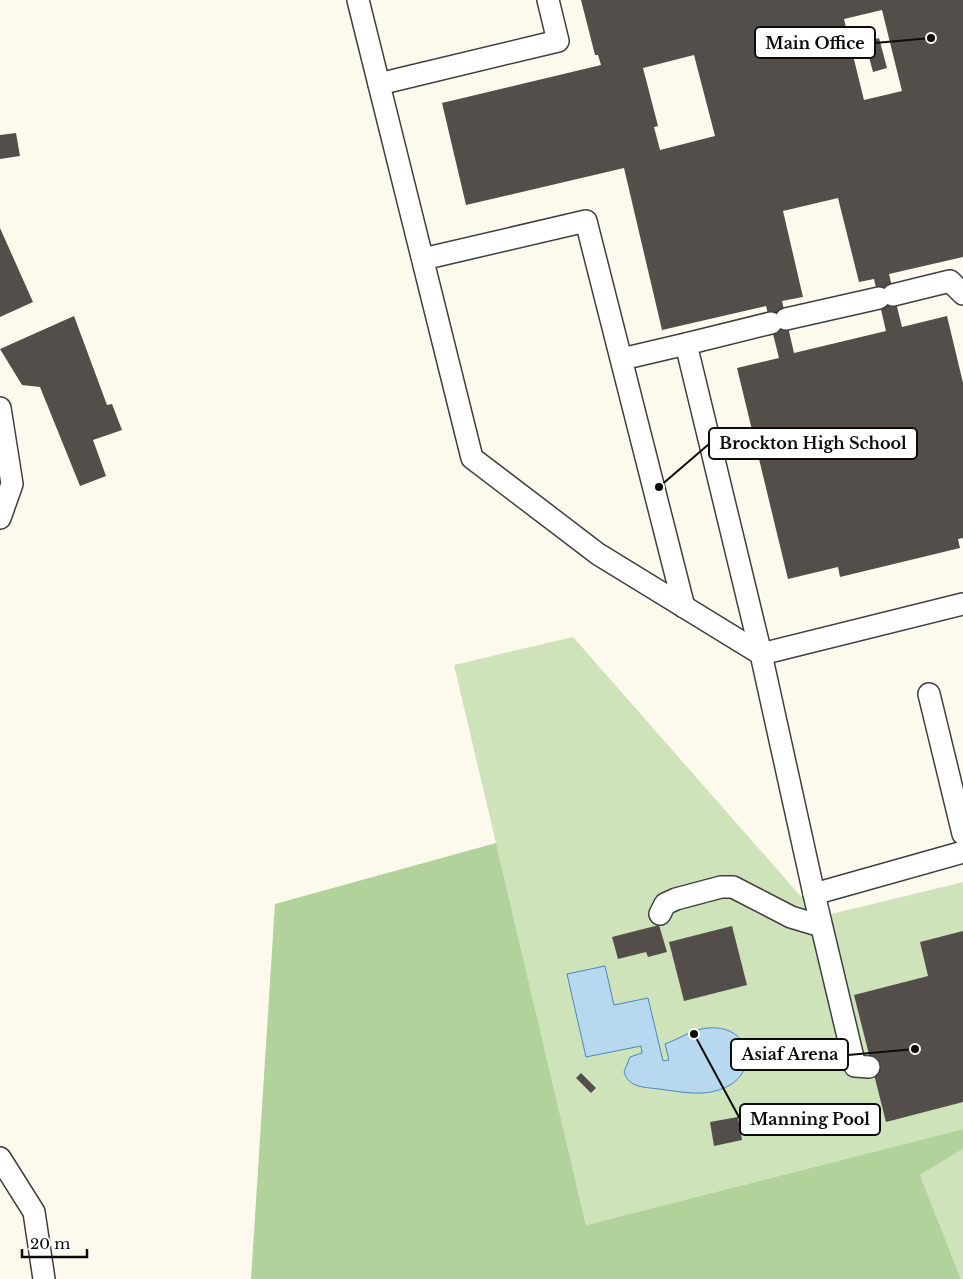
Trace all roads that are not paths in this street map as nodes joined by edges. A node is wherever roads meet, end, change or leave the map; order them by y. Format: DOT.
graph roads {
  1 [pos="358,0"];
  2 [pos="548,0"];
  3 [pos="379,84"];
  4 [pos="423,259"];
  5 [pos="963,294"];
  6 [pos="686,344"];
  7 [pos="622,359"];
  8 [pos="0,408"];
  9 [pos="0,518"];
  10 [pos="963,604"];
  11 [pos="684,607"];
  12 [pos="761,654"];
  13 [pos="928,694"];
  14 [pos="963,834"];
  15 [pos="963,852"];
  16 [pos="814,894"];
  17 [pos="660,914"];
  18 [pos="822,926"];
  19 [pos="869,1067"];
  20 [pos="0,1158"];
  21 [pos="44,1279"];
  1 -- 3 [label="lane"];
  2 -- 3 [label="lane"];
  3 -- 4 [label="lane"];
  4 -- 7 [label="lane"];
  4 -- 11 [label="lane"];
  5 -- 6 [label="lane"];
  6 -- 7 [label="lane"];
  6 -- 12 [label="lane"];
  7 -- 11 [label="lane"];
  8 -- 9 [label="lane"];
  10 -- 12 [label="lane"];
  11 -- 12 [label="lane"];
  12 -- 16 [label="lane"];
  13 -- 14 [label="lane"];
  15 -- 16 [label="lane"];
  16 -- 18 [label="lane"];
  17 -- 18 [label="lane"];
  18 -- 19 [label="lane"];
  20 -- 21 [label="lane"];
}
